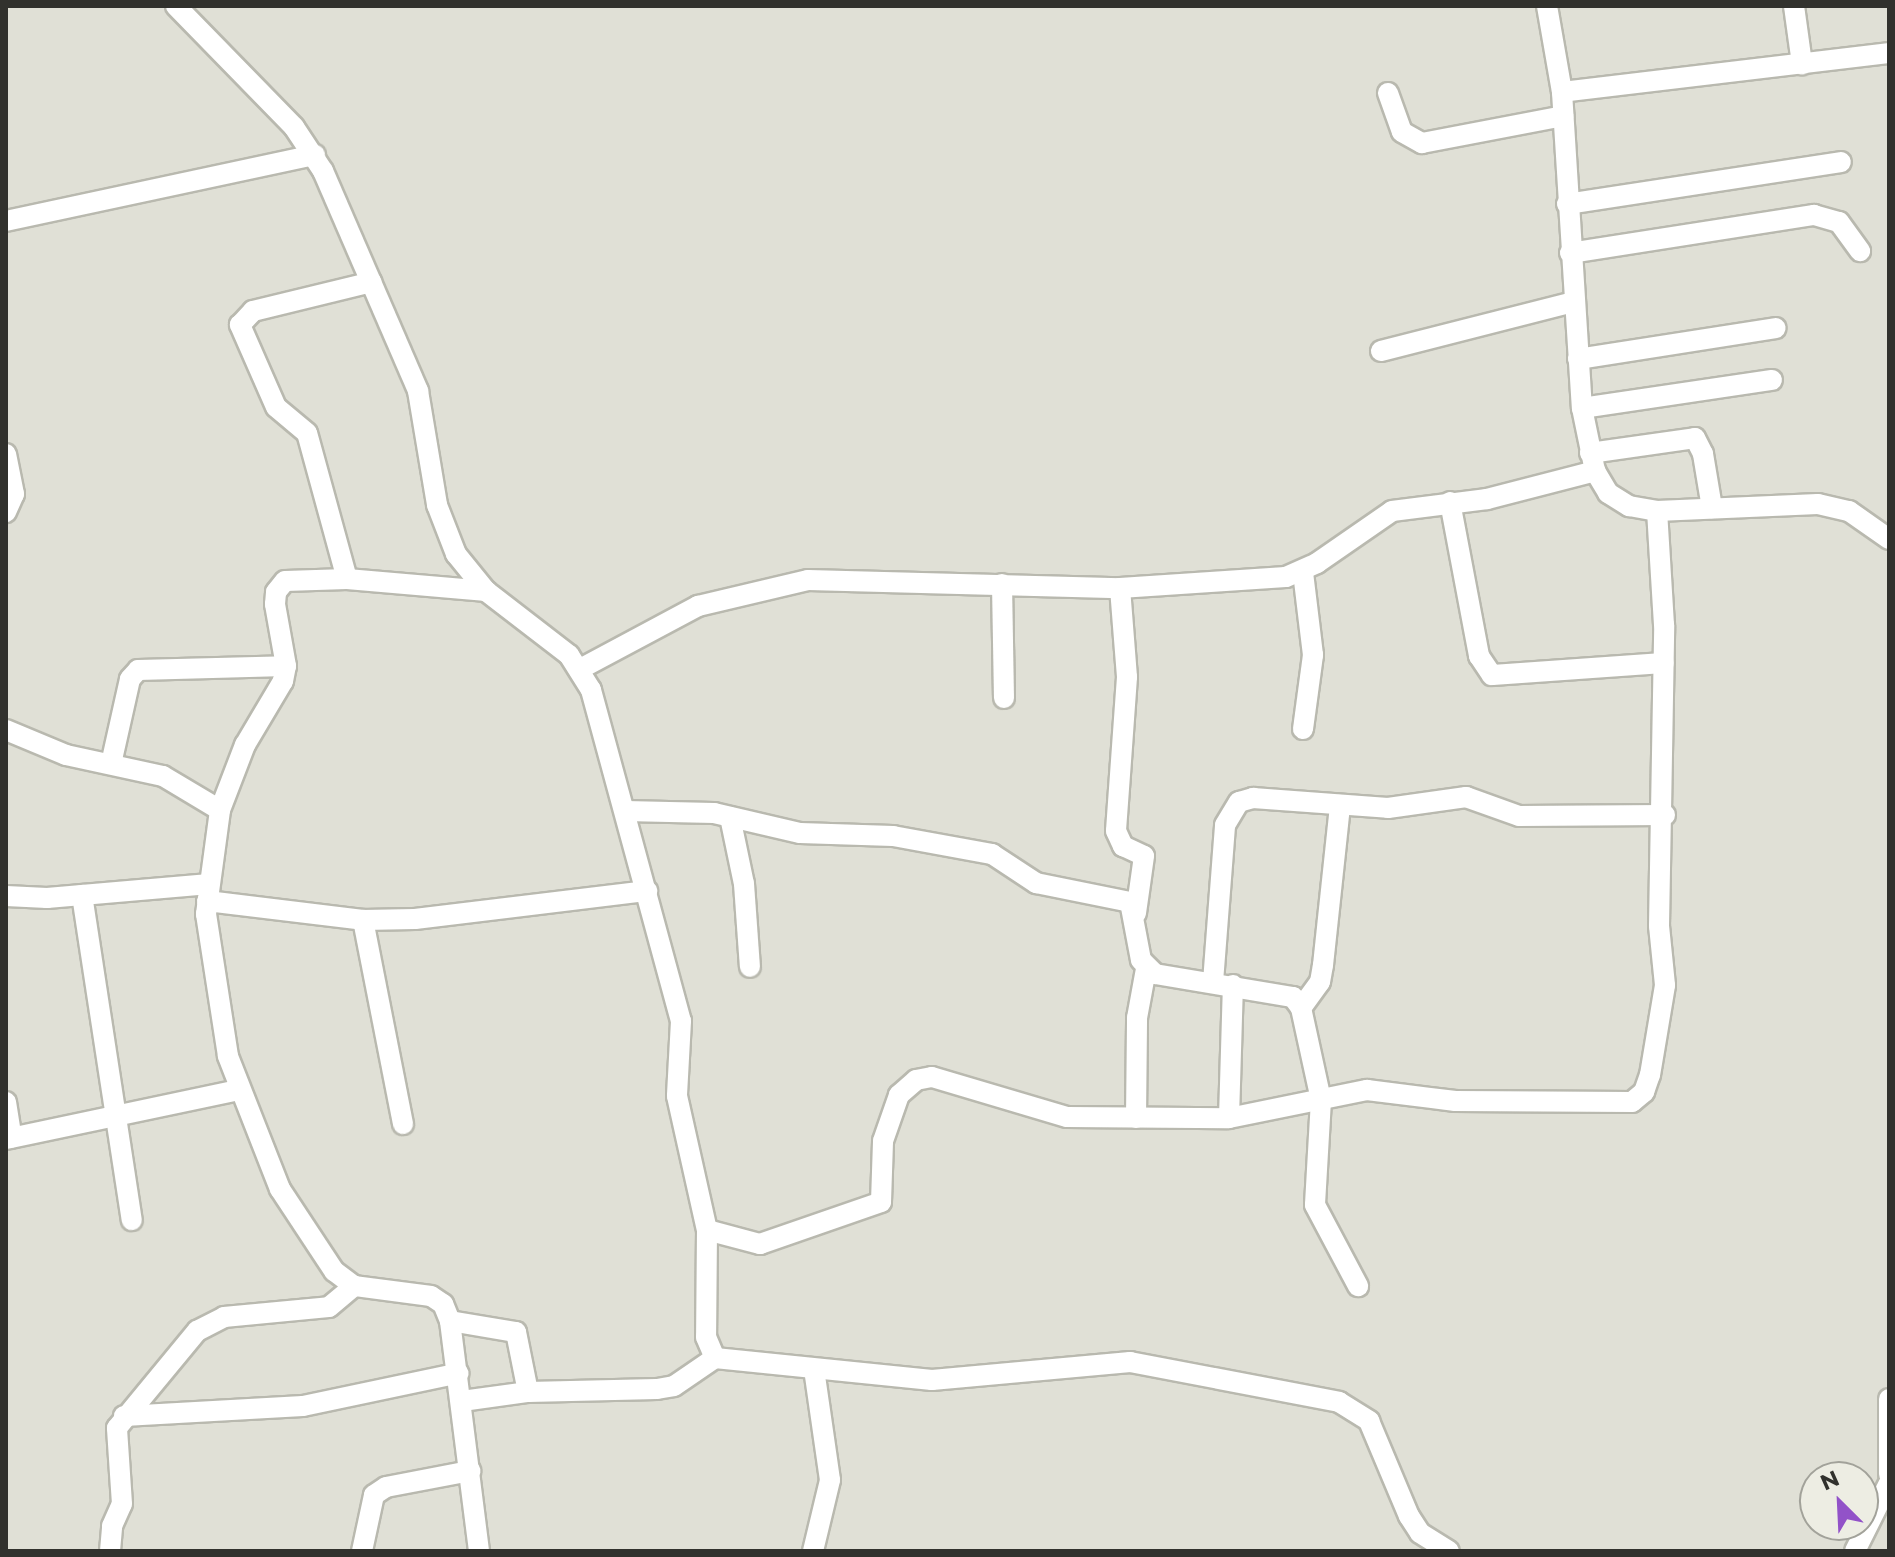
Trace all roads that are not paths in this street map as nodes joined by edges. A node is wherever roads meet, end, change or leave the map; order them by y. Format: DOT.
graph roads {
  1 [pos="176,6"];
  2 [pos="1547,6"];
  3 [pos="1794,6"];
  4 [pos="1889,53"];
  5 [pos="1802,64"];
  6 [pos="1562,92"];
  7 [pos="1388,93"];
  8 [pos="1563,116"];
  9 [pos="315,155"];
  10 [pos="1841,162"];
  11 [pos="1567,204"];
  12 [pos="6,221"];
  13 [pos="1860,251"];
  14 [pos="1570,253"];
  15 [pos="372,282"];
  16 [pos="1573,302"];
  17 [pos="1776,328"];
  18 [pos="1381,351"];
  19 [pos="1578,359"];
  20 [pos="1772,380"];
  21 [pos="1582,408"];
  22 [pos="6,454"];
  23 [pos="1592,462"];
  24 [pos="1450,502"];
  25 [pos="1712,508"];
  26 [pos="1657,511"];
  27 [pos="6,512"];
  28 [pos="1889,539"];
  29 [pos="1303,572"];
  30 [pos="347,579"];
  31 [pos="1002,584"];
  32 [pos="1120,588"];
  33 [pos="486,591"];
  34 [pos="1664,663"];
  35 [pos="286,666"];
  36 [pos="580,669"];
  37 [pos="1004,698"];
  38 [pos="1303,729"];
  39 [pos="6,730"];
  40 [pos="111,764"];
  41 [pos="1340,805"];
  42 [pos="220,810"];
  43 [pos="625,811"];
  44 [pos="1665,815"];
  45 [pos="730,817"];
  46 [pos="647,891"];
  47 [pos="208,893"];
  48 [pos="82,895"];
  49 [pos="6,896"];
  50 [pos="1136,913"];
  51 [pos="363,920"];
  52 [pos="750,967"];
  53 [pos="1146,969"];
  54 [pos="1223,984"];
  55 [pos="1301,1008"];
  56 [pos="238,1090"];
  57 [pos="1321,1100"];
  58 [pos="6,1102"];
  59 [pos="116,1116"];
  60 [pos="1136,1118"];
  61 [pos="1229,1118"];
  62 [pos="403,1124"];
  63 [pos="9,1138"];
  64 [pos="132,1220"];
  65 [pos="707,1230"];
  66 [pos="354,1286"];
  67 [pos="1358,1286"];
  68 [pos="450,1321"];
  69 [pos="715,1358"];
  70 [pos="814,1369"];
  71 [pos="459,1373"];
  72 [pos="528,1392"];
  73 [pos="1889,1399"];
  74 [pos="462,1401"];
  75 [pos="124,1416"];
  76 [pos="470,1471"];
  77 [pos="1889,1474"];
  78 [pos="1889,1483"];
  79 [pos="1879,1505"];
  80 [pos="110,1551"];
  81 [pos="362,1551"];
  82 [pos="479,1551"];
  83 [pos="813,1551"];
  84 [pos="1449,1551"];
  1 -- 9 [label="street"];
  2 -- 6 [label="street"];
  3 -- 5 [label="street"];
  4 -- 5 [label="street"];
  5 -- 6 [label="street"];
  6 -- 8 [label="street"];
  7 -- 8 [label="street"];
  8 -- 11 [label="street"];
  9 -- 12 [label="street"];
  9 -- 15 [label="street"];
  10 -- 11 [label="street"];
  11 -- 14 [label="street"];
  13 -- 14 [label="street"];
  14 -- 16 [label="street"];
  15 -- 30 [label="street"];
  15 -- 33 [label="street"];
  16 -- 18 [label="street"];
  16 -- 19 [label="street"];
  17 -- 19 [label="street"];
  19 -- 21 [label="street"];
  20 -- 21 [label="street"];
  21 -- 23 [label="street"];
  22 -- 27 [label="street"];
  23 -- 24 [label="street"];
  23 -- 25 [label="street"];
  23 -- 26 [label="street"];
  24 -- 29 [label="street"];
  24 -- 34 [label="street"];
  25 -- 26 [label="street"];
  25 -- 28 [label="street"];
  26 -- 34 [label="street"];
  29 -- 32 [label="street"];
  29 -- 38 [label="street"];
  30 -- 33 [label="street"];
  30 -- 35 [label="street"];
  31 -- 32 [label="street"];
  31 -- 36 [label="street"];
  31 -- 37 [label="street"];
  32 -- 50 [label="street"];
  33 -- 36 [label="street"];
  34 -- 44 [label="street"];
  35 -- 40 [label="street"];
  35 -- 42 [label="street"];
  36 -- 43 [label="street"];
  39 -- 40 [label="street"];
  40 -- 42 [label="street"];
  41 -- 44 [label="street"];
  41 -- 54 [label="street"];
  41 -- 55 [label="street"];
  42 -- 47 [label="street"];
  43 -- 45 [label="street"];
  43 -- 46 [label="street"];
  44 -- 57 [label="street"];
  45 -- 50 [label="street"];
  45 -- 52 [label="street"];
  46 -- 51 [label="street"];
  46 -- 65 [label="street"];
  47 -- 48 [label="street"];
  47 -- 51 [label="street"];
  47 -- 56 [label="street"];
  48 -- 49 [label="street"];
  48 -- 59 [label="street"];
  50 -- 53 [label="street"];
  51 -- 62 [label="street"];
  53 -- 54 [label="street"];
  53 -- 60 [label="street"];
  54 -- 55 [label="street"];
  54 -- 61 [label="street"];
  55 -- 57 [label="street"];
  56 -- 59 [label="street"];
  56 -- 66 [label="street"];
  57 -- 61 [label="street"];
  57 -- 67 [label="street"];
  58 -- 63 [label="street"];
  59 -- 63 [label="street"];
  59 -- 64 [label="street"];
  60 -- 61 [label="street"];
  60 -- 65 [label="street"];
  65 -- 69 [label="street"];
  66 -- 68 [label="street"];
  66 -- 75 [label="street"];
  68 -- 71 [label="street"];
  68 -- 72 [label="street"];
  69 -- 70 [label="street"];
  69 -- 72 [label="street"];
  70 -- 83 [label="street"];
  70 -- 84 [label="street"];
  71 -- 74 [label="street"];
  71 -- 75 [label="street"];
  72 -- 74 [label="street"];
  73 -- 77 [label="street"];
  74 -- 76 [label="street"];
  75 -- 80 [label="street"];
  76 -- 81 [label="street"];
  76 -- 82 [label="street"];
  78 -- 79 [label="street"];
}
